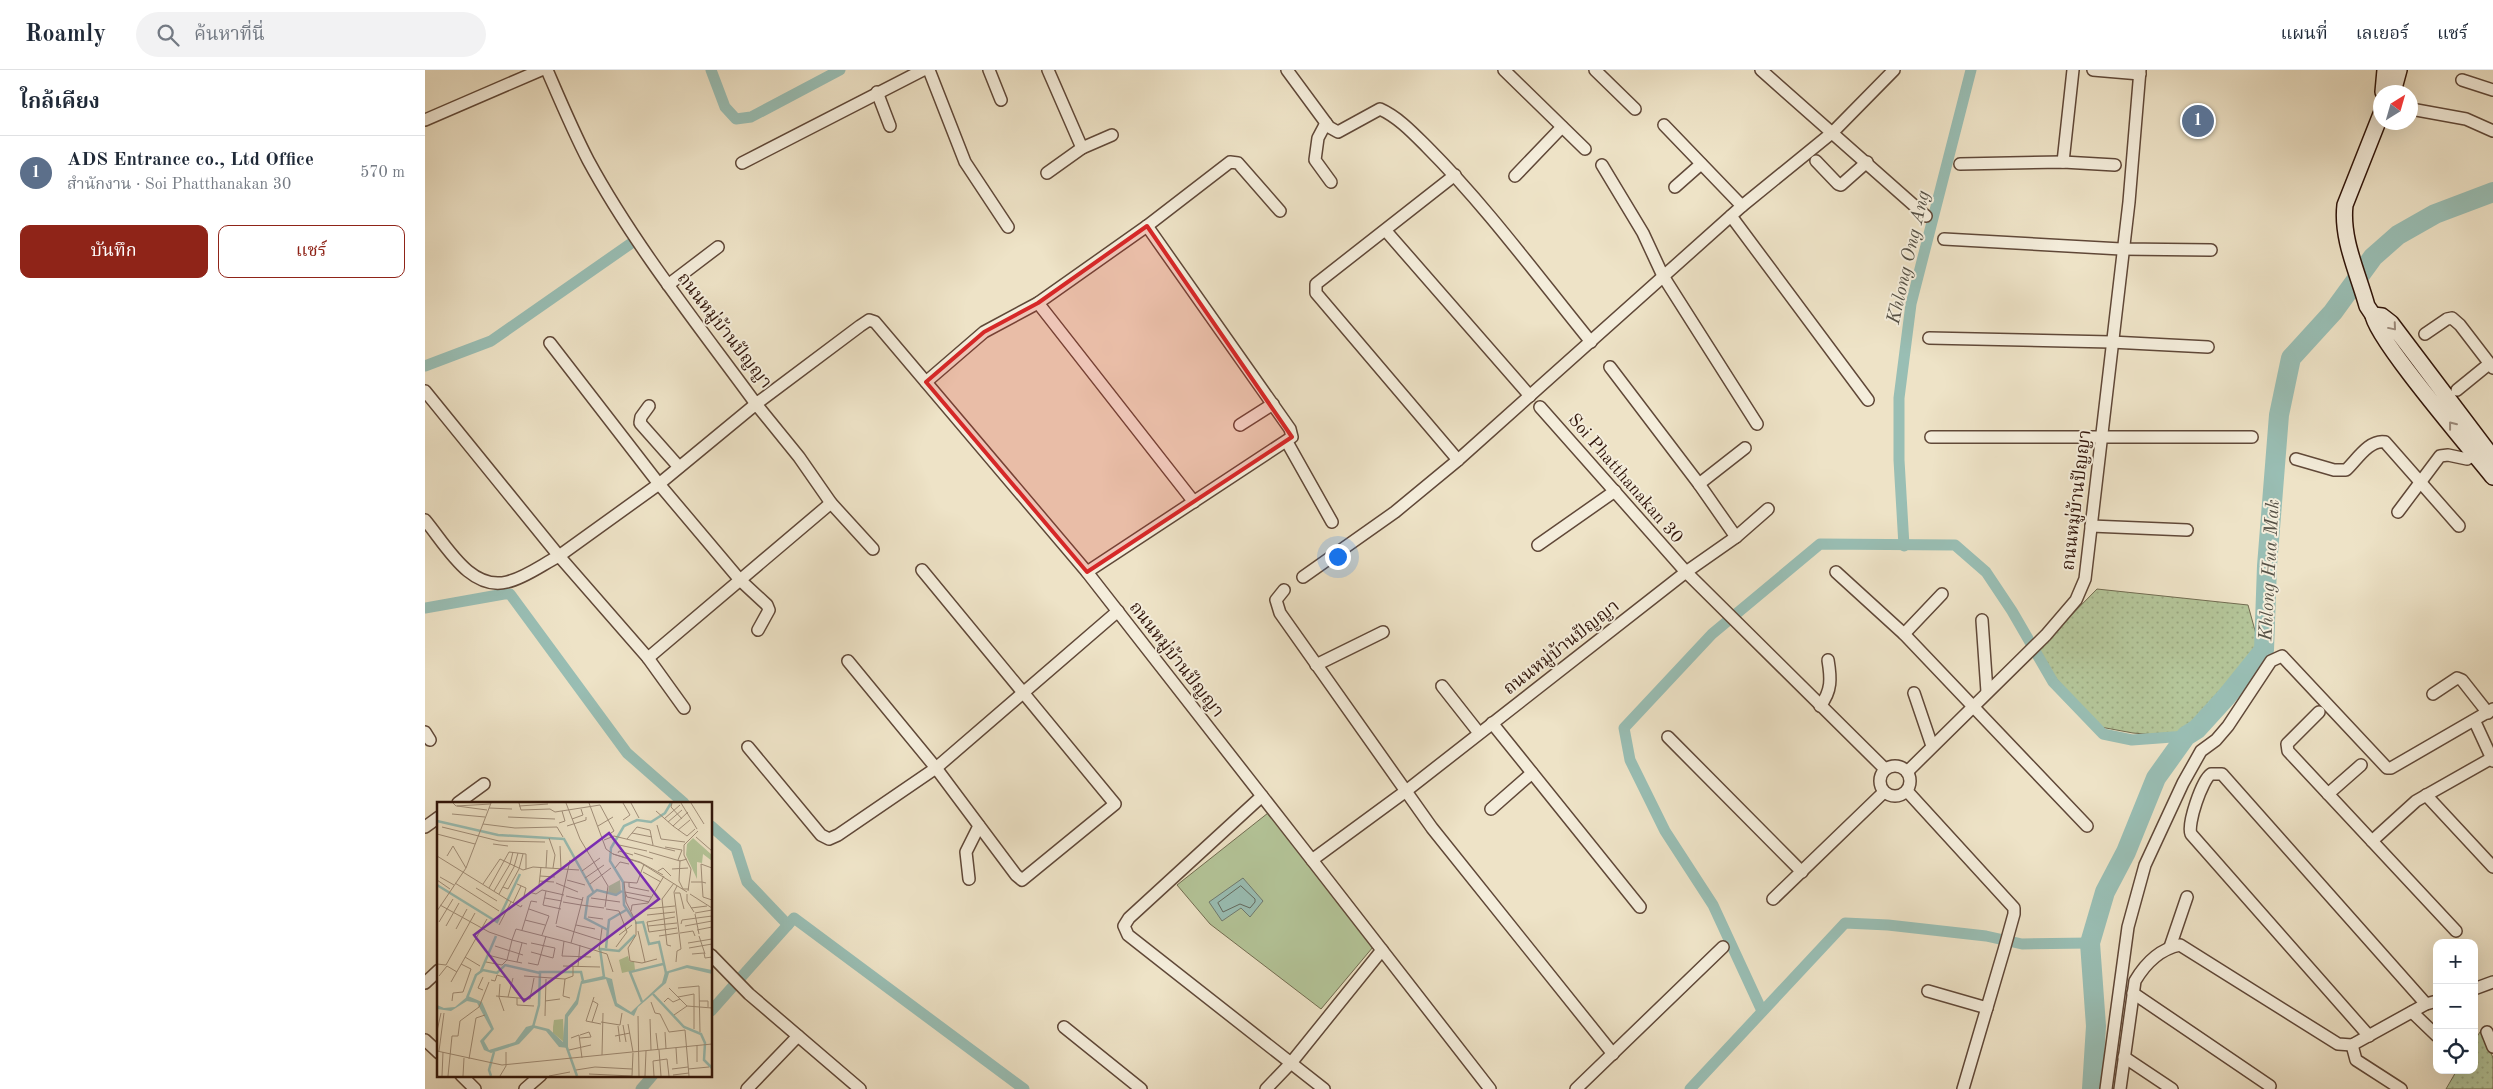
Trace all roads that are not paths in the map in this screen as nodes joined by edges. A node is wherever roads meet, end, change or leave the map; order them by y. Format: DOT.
graph roads {
  1 [pos="541,70"];
  2 [pos="547,70"];
  3 [pos="923,70"];
  4 [pos="929,70"];
  5 [pos="989,70"];
  6 [pos="1047,70"];
  7 [pos="1287,70"];
  8 [pos="1505,70"];
  9 [pos="1595,70"];
  10 [pos="1761,70"];
  11 [pos="1894,70"];
  12 [pos="2073,70"];
  13 [pos="2093,70"];
  14 [pos="2385,70"];
  15 [pos="2399,70"];
  16 [pos="2140,72"];
  17 [pos="2462,80"];
  18 [pos="2384,85"];
  19 [pos="2395,85"];
  20 [pos="2493,90"];
  21 [pos="877,92"];
  22 [pos="1001,100"];
  23 [pos="1635,109"];
  24 [pos="2418,110"];
  25 [pos="425,120"];
  26 [pos="1326,123"];
  27 [pos="1664,125"];
  28 [pos="890,126"];
  29 [pos="1562,127"];
  30 [pos="2491,129"];
  31 [pos="2375,130"];
  32 [pos="1833,132"];
  33 [pos="1112,135"];
  34 [pos="1082,148"];
  35 [pos="1585,150"];
  36 [pos="1816,162"];
  37 [pos="1867,162"];
  38 [pos="2063,162"];
  39 [pos="742,163"];
  40 [pos="1701,164"];
  41 [pos="1960,164"];
  42 [pos="1602,165"];
  43 [pos="2115,165"];
  44 [pos="1047,173"];
  45 [pos="1455,175"];
  46 [pos="1515,176"];
  47 [pos="1331,182"];
  48 [pos="1675,187"];
  49 [pos="1742,206"];
  50 [pos="1280,211"];
  51 [pos="1731,216"];
  52 [pos="1926,216"];
  53 [pos="1147,226"];
  54 [pos="1008,227"];
  55 [pos="1385,231"];
  56 [pos="1944,239"];
  57 [pos="718,247"];
  58 [pos="2121,249"];
  59 [pos="2211,250"];
  60 [pos="1663,276"];
  61 [pos="668,285"];
  62 [pos="1038,303"];
  63 [pos="2370,310"];
  64 [pos="2425,334"];
  65 [pos="1929,338"];
  66 [pos="1591,342"];
  67 [pos="2111,342"];
  68 [pos="550,343"];
  69 [pos="2208,347"];
  70 [pos="2491,366"];
  71 [pos="1610,367"];
  72 [pos="926,382"];
  73 [pos="2457,390"];
  74 [pos="425,391"];
  75 [pos="1530,396"];
  76 [pos="1868,400"];
  77 [pos="756,404"];
  78 [pos="1273,404"];
  79 [pos="649,406"];
  80 [pos="1540,407"];
  81 [pos="1757,424"];
  82 [pos="1240,425"];
  83 [pos="1931,437"];
  84 [pos="2251,437"];
  85 [pos="2101,438"];
  86 [pos="1287,442"];
  87 [pos="1745,448"];
  88 [pos="2475,454"];
  89 [pos="2493,458"];
  90 [pos="2296,459"];
  91 [pos="1457,460"];
  92 [pos="679,467"];
  93 [pos="2493,477"];
  94 [pos="2419,481"];
  95 [pos="659,484"];
  96 [pos="1699,484"];
  97 [pos="1615,491"];
  98 [pos="831,502"];
  99 [pos="1194,502"];
  100 [pos="1768,509"];
  101 [pos="2398,512"];
  102 [pos="425,520"];
  103 [pos="1332,522"];
  104 [pos="2091,526"];
  105 [pos="2459,526"];
  106 [pos="2187,530"];
  107 [pos="1736,536"];
  108 [pos="1538,545"];
  109 [pos="873,549"];
  110 [pos="559,556"];
  111 [pos="922,570"];
  112 [pos="1087,572"];
  113 [pos="1686,572"];
  114 [pos="1835,572"];
  115 [pos="1303,577"];
  116 [pos="740,580"];
  117 [pos="1283,590"];
  118 [pos="1942,594"];
  119 [pos="1118,611"];
  120 [pos="1982,620"];
  121 [pos="758,630"];
  122 [pos="1383,632"];
  123 [pos="1904,634"];
  124 [pos="648,658"];
  125 [pos="1828,660"];
  126 [pos="848,661"];
  127 [pos="1317,665"];
  128 [pos="1442,686"];
  129 [pos="1987,692"];
  130 [pos="1023,693"];
  131 [pos="1914,693"];
  132 [pos="2433,694"];
  133 [pos="1820,706"];
  134 [pos="1973,706"];
  135 [pos="684,708"];
  136 [pos="2491,711"];
  137 [pos="2319,712"];
  138 [pos="2475,722"];
  139 [pos="1492,723"];
  140 [pos="1479,733"];
  141 [pos="1668,737"];
  142 [pos="1932,746"];
  143 [pos="748,747"];
  144 [pos="2492,760"];
  145 [pos="2361,765"];
  146 [pos="936,768"];
  147 [pos="1885,770"];
  148 [pos="1532,772"];
  149 [pos="1907,772"];
  150 [pos="484,784"];
  151 [pos="1406,790"];
  152 [pos="1907,791"];
  153 [pos="1884,792"];
  154 [pos="2328,794"];
  155 [pos="2426,795"];
  156 [pos="1262,796"];
  157 [pos="459,802"];
  158 [pos="1491,809"];
  159 [pos="437,818"];
  160 [pos="425,826"];
  161 [pos="979,826"];
  162 [pos="2087,826"];
  163 [pos="2372,841"];
  164 [pos="1312,860"];
  165 [pos="2493,867"];
  166 [pos="1803,872"];
  167 [pos="969,879"];
  168 [pos="2187,897"];
  169 [pos="1773,899"];
  170 [pos="1640,907"];
  171 [pos="2456,931"];
  172 [pos="1723,947"];
  173 [pos="2170,947"];
  174 [pos="1381,950"];
  175 [pos="713,956"];
  176 [pos="437,972"];
  177 [pos="2493,982"];
  178 [pos="425,983"];
  179 [pos="2478,988"];
  180 [pos="1928,991"];
  181 [pos="2133,993"];
  182 [pos="2431,1003"];
  183 [pos="1987,1008"];
  184 [pos="2412,1012"];
  185 [pos="1063,1027"];
  186 [pos="2433,1032"];
  187 [pos="2487,1032"];
  188 [pos="798,1036"];
  189 [pos="2369,1036"];
  190 [pos="425,1040"];
  191 [pos="2352,1045"];
  192 [pos="2493,1047"];
  193 [pos="437,1051"];
  194 [pos="1613,1054"];
  195 [pos="2124,1057"];
  196 [pos="1291,1063"];
  197 [pos="462,1076"];
  198 [pos="540,1076"];
  199 [pos="2271,1086"];
  200 [pos="475,1089"];
  201 [pos="525,1089"];
  202 [pos="747,1089"];
  203 [pos="860,1089"];
  204 [pos="1141,1089"];
  205 [pos="1266,1089"];
  206 [pos="1325,1089"];
  207 [pos="1490,1089"];
  208 [pos="1577,1089"];
  209 [pos="1963,1089"];
  210 [pos="2106,1089"];
  211 [pos="2121,1089"];
  212 [pos="2171,1089"];
  213 [pos="2401,1089"];
  1 -- 25 [label="street"];
  2 -- 61 [label="street, ถนนหมู่บ้านปัญญา"];
  3 -- 21 [label="street"];
  4 -- 54 [label="street"];
  5 -- 22 [label="street"];
  6 -- 34 [label="street"];
  7 -- 26 [label="street"];
  8 -- 29 [label="street"];
  9 -- 23 [label="street"];
  10 -- 32 [label="street"];
  11 -- 32 [label="street"];
  12 -- 38 [label="street"];
  13 -- 16 [label="street"];
  14 -- 18 [label="street"];
  15 -- 19 [label="street"];
  16 -- 58 [label="street, ถนนหมู่บ้านปัญญา"];
  17 -- 20 [label="street"];
  21 -- 28 [label="street"];
  21 -- 39 [label="street"];
  24 -- 30 [label="street"];
  26 -- 45 [label="street"];
  26 -- 47 [label="street"];
  27 -- 40 [label="street"];
  29 -- 35 [label="street"];
  29 -- 46 [label="street"];
  31 -- 63 [label="street"];
  32 -- 37 [label="street"];
  32 -- 49 [label="street"];
  33 -- 34 [label="street"];
  34 -- 44 [label="street"];
  36 -- 37 [label="street"];
  37 -- 52 [label="street"];
  38 -- 41 [label="street"];
  38 -- 43 [label="street"];
  40 -- 48 [label="street"];
  40 -- 49 [label="street"];
  42 -- 60 [label="street"];
  45 -- 55 [label="street"];
  45 -- 66 [label="street"];
  49 -- 51 [label="street"];
  50 -- 53 [label="street"];
  51 -- 60 [label="street"];
  51 -- 76 [label="street"];
  53 -- 62 [label="street"];
  53 -- 78 [label="street"];
  55 -- 75 [label="street"];
  55 -- 91 [label="street"];
  56 -- 58 [label="street"];
  57 -- 61 [label="street"];
  58 -- 59 [label="street"];
  58 -- 67 [label="street, ถนนหมู่บ้านปัญญา"];
  60 -- 66 [label="street"];
  60 -- 81 [label="street"];
  61 -- 77 [label="street, ถนนหมู่บ้านปัญญา"];
  62 -- 72 [label="street"];
  62 -- 99 [label="street"];
  88 -- 63 [label="street, one-way"];
  63 -- 89 [label="street, one-way"];
  64 -- 70 [label="street"];
  65 -- 67 [label="street"];
  66 -- 75 [label="street"];
  67 -- 69 [label="street"];
  67 -- 85 [label="street, ถนนหมู่บ้านปัญญา"];
  68 -- 95 [label="street"];
  70 -- 73 [label="street"];
  71 -- 96 [label="street"];
  72 -- 77 [label="street, ถนนหมู่บ้านปัญญา"];
  72 -- 112 [label="street, ถนนหมู่บ้านปัญญา"];
  74 -- 110 [label="street"];
  75 -- 91 [label="street"];
  77 -- 92 [label="street"];
  77 -- 98 [label="street"];
  78 -- 82 [label="street"];
  78 -- 86 [label="street"];
  79 -- 92 [label="street"];
  80 -- 97 [label="street, Soi Phatthanakan 30"];
  83 -- 85 [label="street"];
  84 -- 85 [label="street"];
  85 -- 104 [label="street, ถนนหมู่บ้านปัญญา"];
  86 -- 99 [label="street"];
  86 -- 103 [label="street"];
  87 -- 96 [label="street"];
  88 -- 93 [label="street"];
  88 -- 94 [label="street"];
  90 -- 94 [label="street"];
  91 -- 115 [label="street"];
  92 -- 95 [label="street"];
  94 -- 101 [label="street"];
  94 -- 105 [label="street"];
  95 -- 110 [label="street"];
  95 -- 116 [label="street"];
  96 -- 107 [label="street"];
  97 -- 108 [label="street"];
  97 -- 113 [label="street, Soi Phatthanakan 30"];
  98 -- 109 [label="street"];
  98 -- 116 [label="street"];
  99 -- 112 [label="street"];
  100 -- 107 [label="street, ถนนหมู่บ้านปัญญา"];
  102 -- 110 [label="street"];
  104 -- 106 [label="street"];
  104 -- 129 [label="street, ถนนหมู่บ้านปัญญา"];
  107 -- 113 [label="street, ถนนหมู่บ้านปัญญา"];
  110 -- 124 [label="street"];
  111 -- 130 [label="street"];
  112 -- 119 [label="street, ถนนหมู่บ้านปัญญา"];
  113 -- 133 [label="street"];
  113 -- 139 [label="street, ถนนหมู่บ้านปัญญา"];
  114 -- 123 [label="street"];
  116 -- 121 [label="street"];
  116 -- 124 [label="street"];
  117 -- 127 [label="street"];
  118 -- 123 [label="street"];
  119 -- 130 [label="street"];
  119 -- 156 [label="street, ถนนหมู่บ้านปัญญา"];
  120 -- 129 [label="street"];
  122 -- 127 [label="street"];
  123 -- 134 [label="street"];
  124 -- 135 [label="street"];
  125 -- 133 [label="street"];
  126 -- 146 [label="street"];
  127 -- 151 [label="street"];
  128 -- 140 [label="street"];
  129 -- 134 [label="street, ถนนหมู่บ้านปัญญา"];
  130 -- 146 [label="street"];
  130 -- 161 [label="street"];
  131 -- 142 [label="street"];
  132 -- 136 [label="street"];
  133 -- 147 [label="street"];
  134 -- 142 [label="street, ถนนหมู่บ้านปัญญา"];
  134 -- 162 [label="street"];
  136 -- 138 [label="street"];
  137 -- 154 [label="street"];
  138 -- 144 [label="street"];
  138 -- 210 [label="street"];
  139 -- 140 [label="street, ถนนหมู่บ้านปัญญา"];
  139 -- 148 [label="street"];
  140 -- 151 [label="street, ถนนหมู่บ้านปัญญา"];
  141 -- 166 [label="street"];
  142 -- 149 [label="street, ถนนหมู่บ้านปัญญา"];
  143 -- 146 [label="street"];
  144 -- 155 [label="street"];
  145 -- 154 [label="street"];
  146 -- 161 [label="street"];
  147 -- 149 [label="street"];
  147 -- 153 [label="street"];
  148 -- 158 [label="street"];
  148 -- 170 [label="street"];
  149 -- 152 [label="street"];
  150 -- 157 [label="street"];
  151 -- 164 [label="street, ถนนหมู่บ้านปัญญา"];
  151 -- 194 [label="street"];
  152 -- 153 [label="street"];
  152 -- 183 [label="street"];
  153 -- 166 [label="street"];
  154 -- 163 [label="street"];
  155 -- 163 [label="street"];
  155 -- 165 [label="street"];
  156 -- 164 [label="street, ถนนหมู่บ้านปัญญา"];
  156 -- 196 [label="street"];
  159 -- 160 [label="street"];
  161 -- 167 [label="street"];
  163 -- 171 [label="street"];
  164 -- 174 [label="street"];
  166 -- 169 [label="street"];
  168 -- 173 [label="street"];
  172 -- 194 [label="street"];
  173 -- 181 [label="street"];
  173 -- 191 [label="street"];
  174 -- 196 [label="street"];
  174 -- 207 [label="street"];
  175 -- 188 [label="street"];
  176 -- 178 [label="street"];
  177 -- 179 [label="street"];
  180 -- 183 [label="street"];
  181 -- 195 [label="street"];
  181 -- 199 [label="street"];
  182 -- 184 [label="street"];
  182 -- 189 [label="street"];
  183 -- 209 [label="street"];
  184 -- 186 [label="street"];
  184 -- 189 [label="street"];
  185 -- 204 [label="street"];
  187 -- 192 [label="street"];
  188 -- 202 [label="street"];
  188 -- 203 [label="street"];
  189 -- 191 [label="street"];
  190 -- 193 [label="street"];
  191 -- 213 [label="street"];
  194 -- 208 [label="street"];
  195 -- 211 [label="street"];
  195 -- 212 [label="street"];
  196 -- 205 [label="street"];
  196 -- 206 [label="street"];
  197 -- 200 [label="street"];
  198 -- 201 [label="street"];
}
